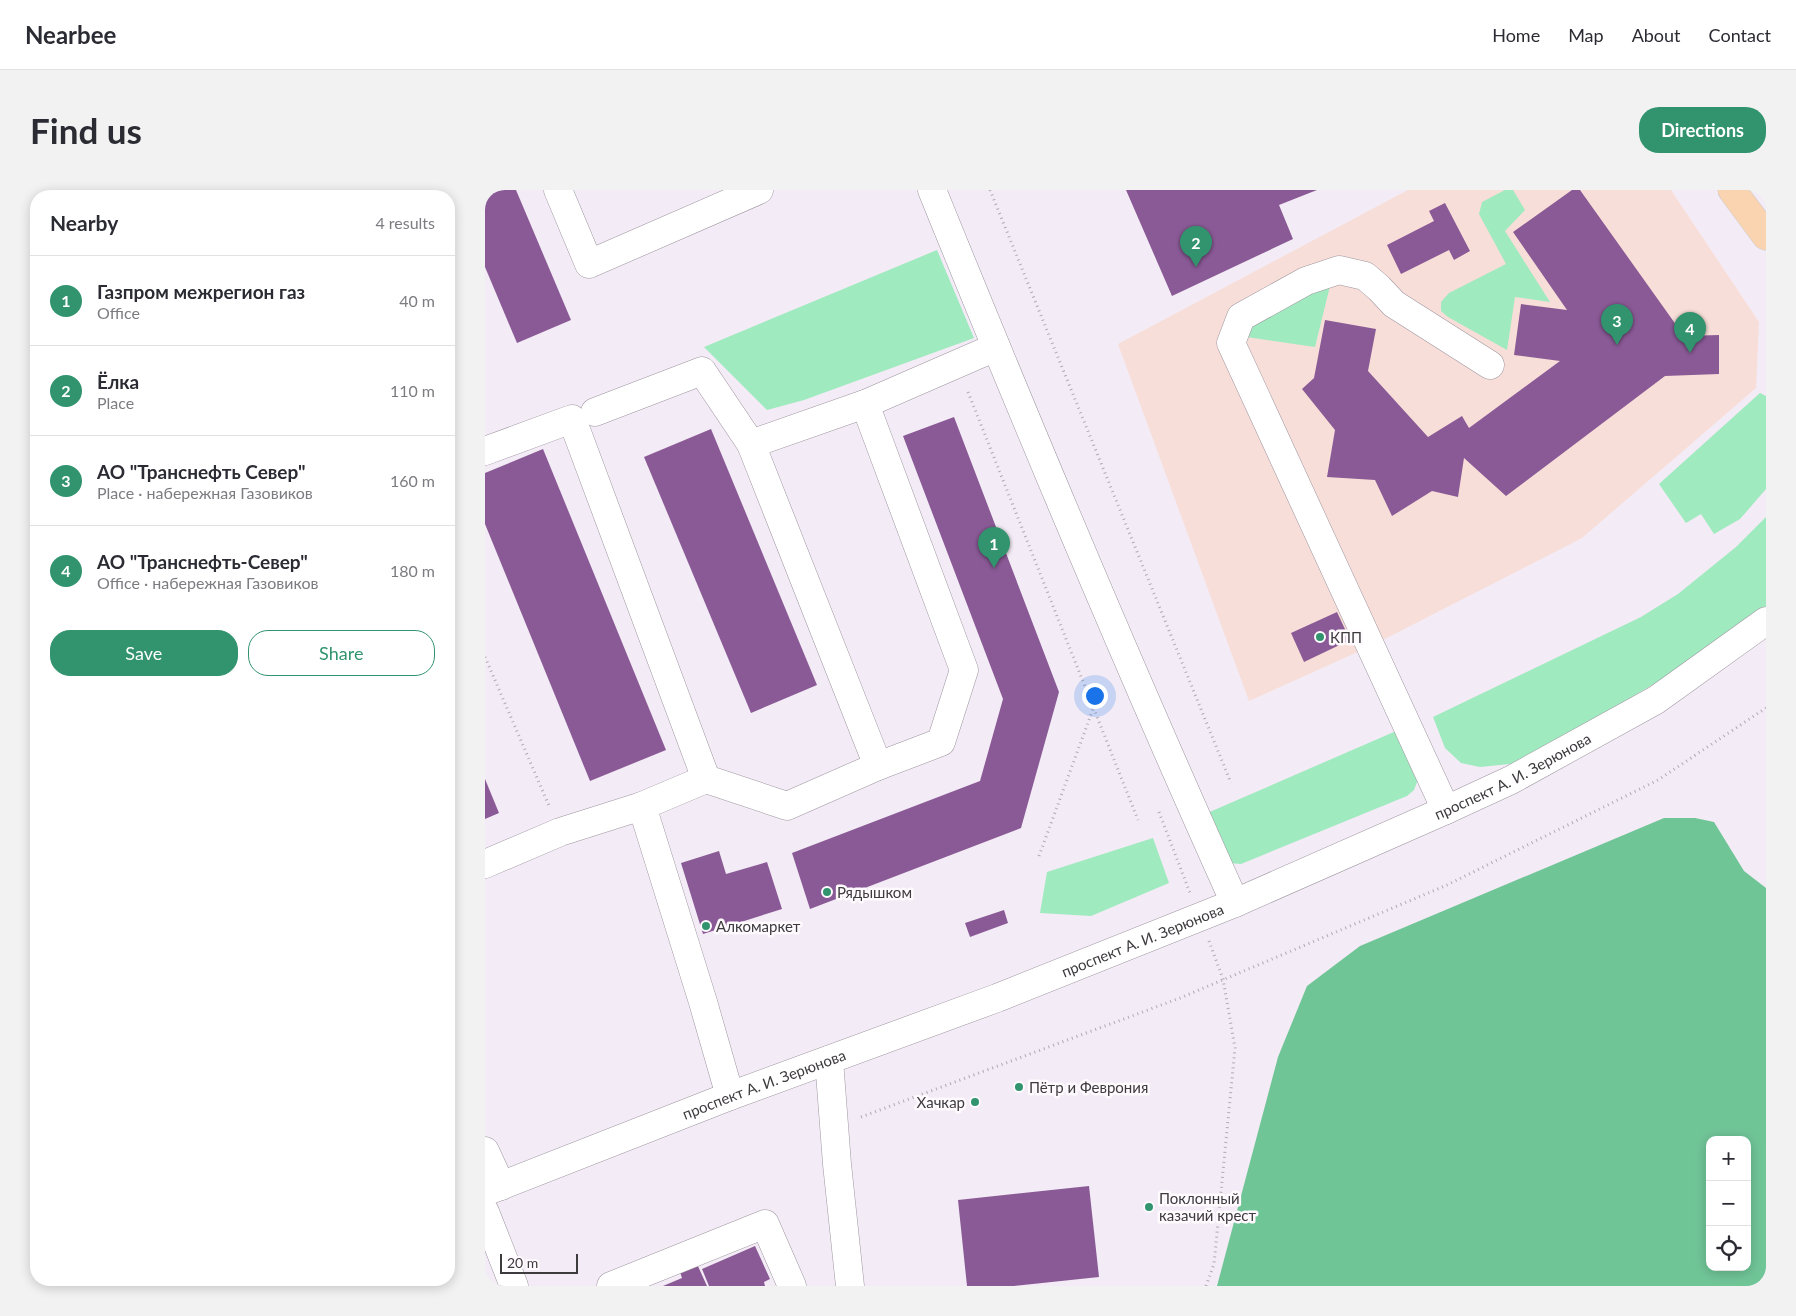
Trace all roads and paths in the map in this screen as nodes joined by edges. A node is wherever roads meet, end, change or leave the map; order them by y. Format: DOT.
graph roads {
  1 [pos="558,190"];
  2 [pos="759,190"];
  3 [pos="932,190"];
  4 [pos="990,190"];
  5 [pos="1732,190"];
  6 [pos="1766,236"];
  7 [pos="996,347"];
  8 [pos="1490,365"];
  9 [pos="968,392"];
  10 [pos="865,404"];
  11 [pos="595,412"];
  12 [pos="751,444"];
  13 [pos="485,451"];
  14 [pos="1766,621"];
  15 [pos="485,657"];
  16 [pos="1093,708"];
  17 [pos="1766,708"];
  18 [pos="878,766"];
  19 [pos="707,779"];
  20 [pos="1231,783"];
  21 [pos="642,806"];
  22 [pos="1446,810"];
  23 [pos="1159,812"];
  24 [pos="1138,820"];
  25 [pos="560,832"];
  26 [pos="1039,856"];
  27 [pos="485,864"];
  28 [pos="1235,903"];
  29 [pos="1199,917"];
  30 [pos="1223,979"];
  31 [pos="829,1060"];
  32 [pos="730,1096"];
  33 [pos="834,1126"];
  34 [pos="485,1151"];
  35 [pos="493,1189"];
  36 [pos="485,1212"];
  37 [pos="514,1286"];
  38 [pos="611,1286"];
  39 [pos="792,1286"];
  40 [pos="850,1286"];
  41 [pos="1206,1286"];
  1 -- 2 [label="street"];
  3 -- 7 [label="street"];
  4 -- 20 [label="path"];
  5 -- 6 [label="main road"];
  7 -- 10 [label="street"];
  7 -- 28 [label="street"];
  8 -- 22 [label="street"];
  9 -- 16 [label="path"];
  10 -- 12 [label="street"];
  10 -- 18 [label="street"];
  11 -- 12 [label="street"];
  12 -- 18 [label="street"];
  13 -- 19 [label="street"];
  14 -- 22 [label="street, проспект А. И. Зерюнова"];
  15 -- 25 [label="path"];
  16 -- 24 [label="path"];
  16 -- 26 [label="path"];
  17 -- 30 [label="path"];
  18 -- 19 [label="street"];
  19 -- 21 [label="street"];
  21 -- 25 [label="street"];
  21 -- 32 [label="street"];
  22 -- 28 [label="street, проспект А. И. Зерюнова"];
  23 -- 29 [label="path"];
  25 -- 27 [label="street"];
  28 -- 29 [label="street, проспект А. И. Зерюнова"];
  29 -- 30 [label="path"];
  29 -- 31 [label="street, проспект А. И. Зерюнова"];
  30 -- 33 [label="path"];
  30 -- 41 [label="path"];
  31 -- 32 [label="street, проспект А. И. Зерюнова"];
  31 -- 33 [label="street"];
  32 -- 35 [label="street, проспект А. И. Зерюнова"];
  33 -- 40 [label="street"];
  34 -- 35 [label="street"];
  36 -- 37 [label="street"];
  38 -- 39 [label="street"];
}
